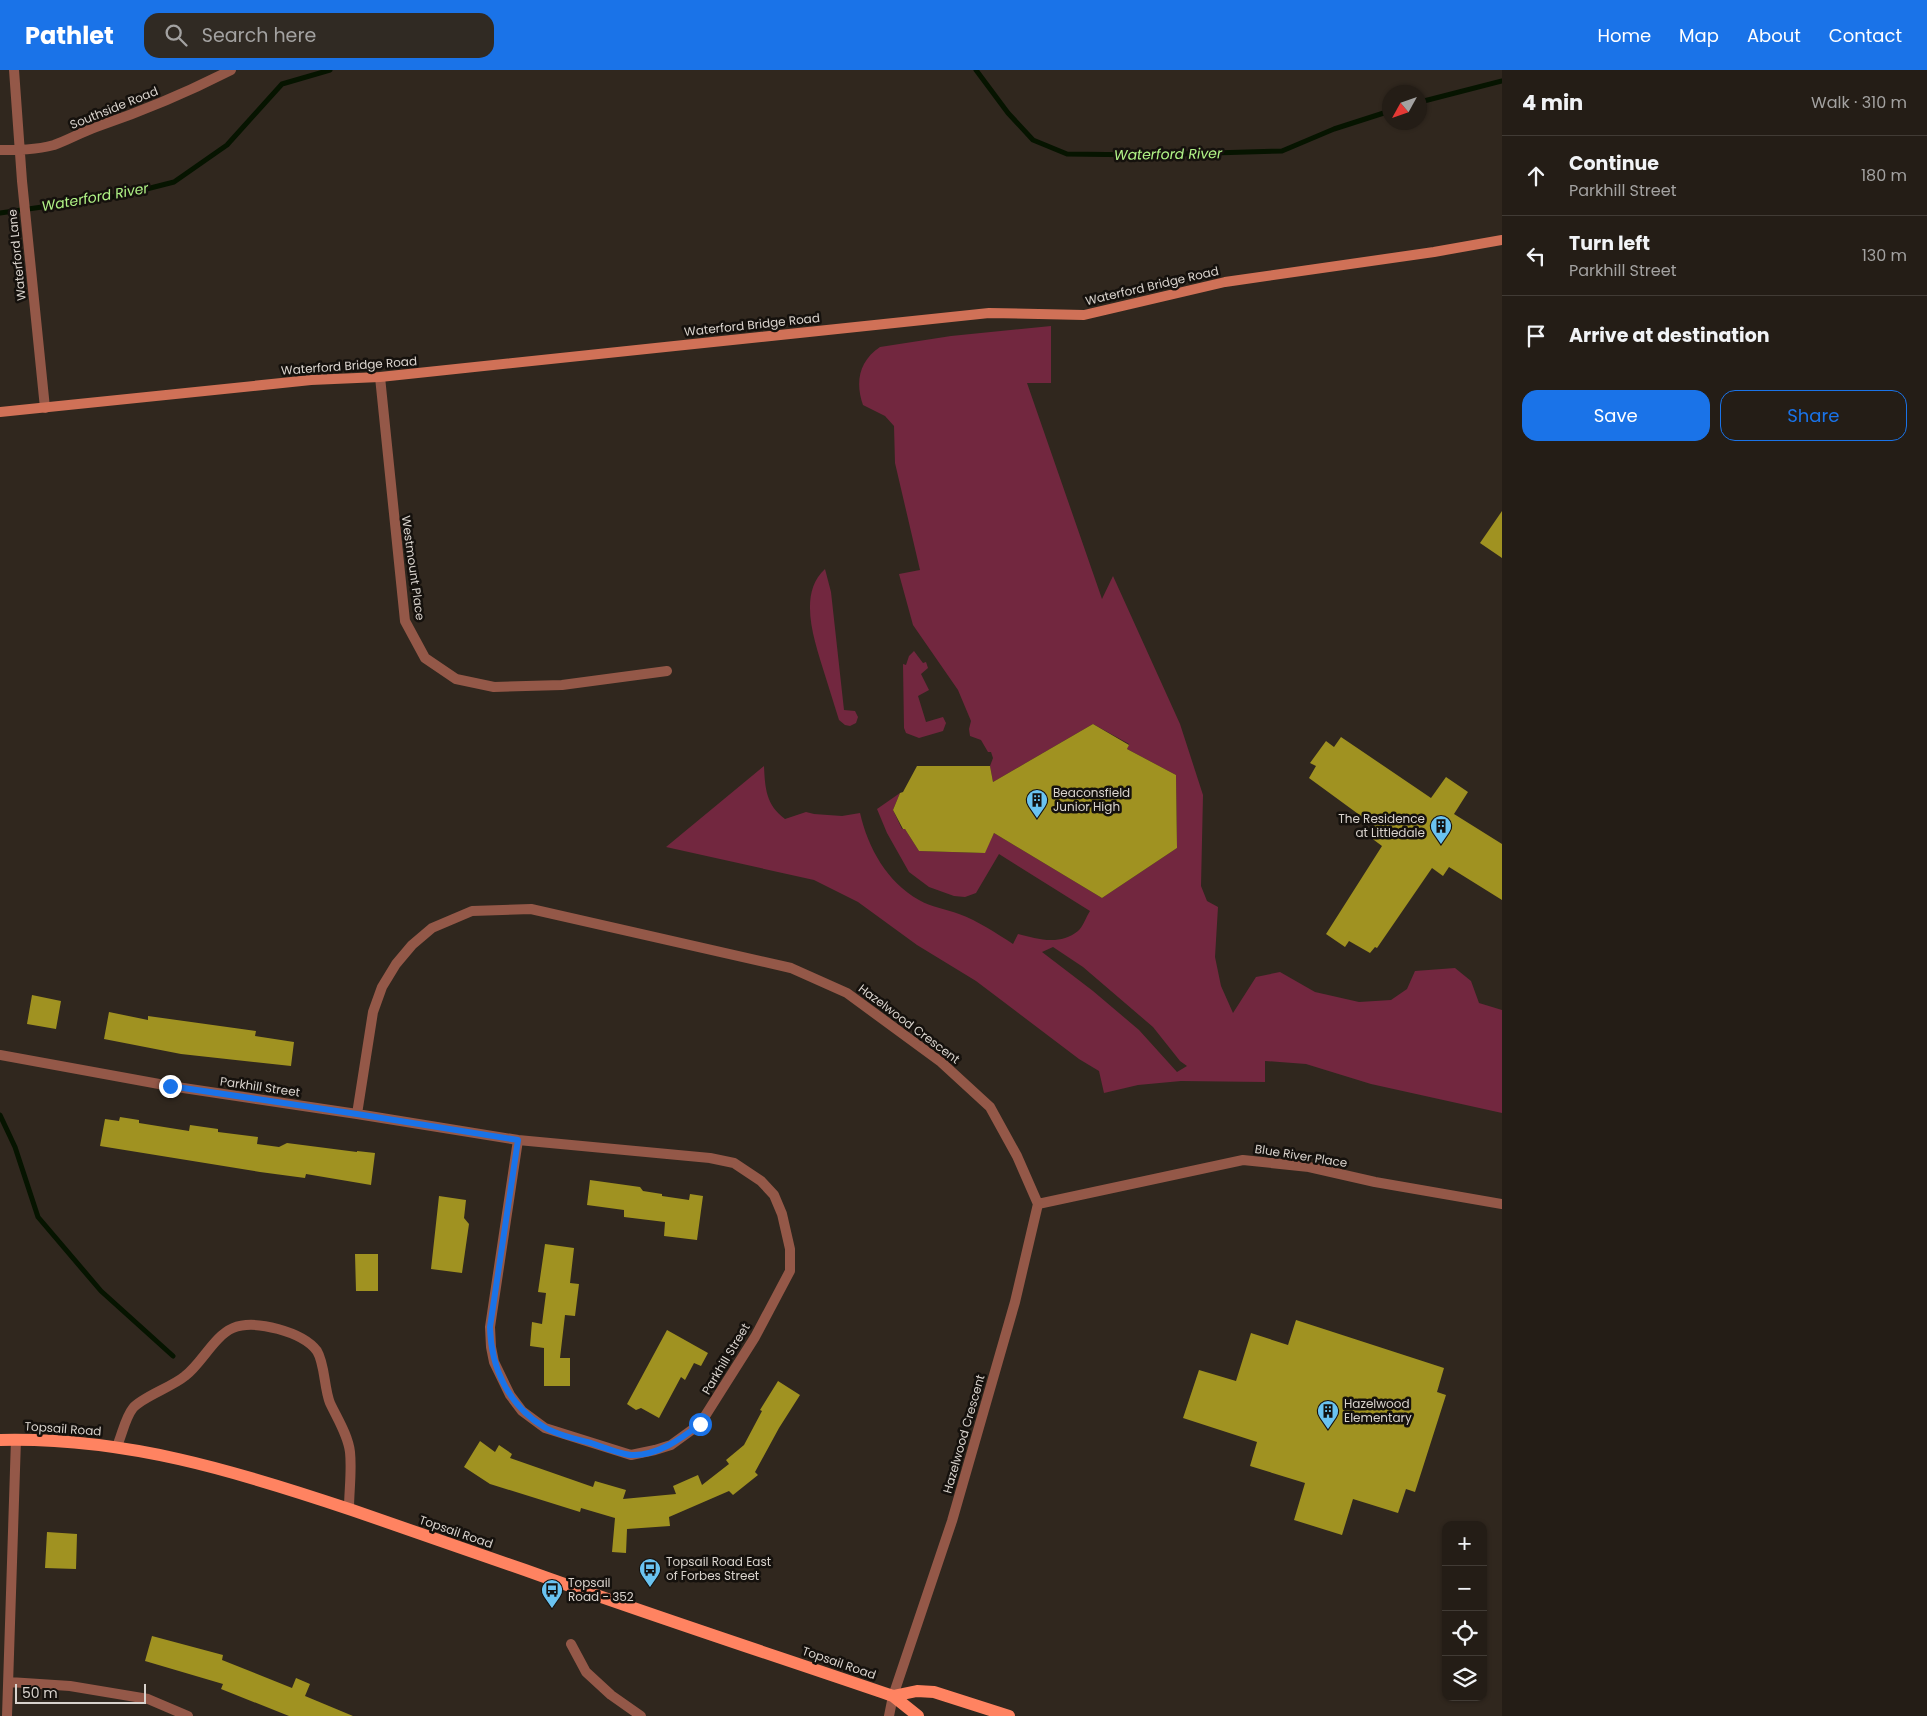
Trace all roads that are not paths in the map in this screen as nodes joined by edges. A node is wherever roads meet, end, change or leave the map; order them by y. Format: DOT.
graph roads {
  1 [pos="14,70"];
  2 [pos="231,70"];
  3 [pos="0,150"];
  4 [pos="20,150"];
  5 [pos="1502,240"];
  6 [pos="380,377"];
  7 [pos="45,408"];
  8 [pos="0,412"];
  9 [pos="667,671"];
  10 [pos="4,1055"];
  11 [pos="357,1114"];
  12 [pos="518,1140"];
  13 [pos="1038,1204"];
  14 [pos="1502,1204"];
  15 [pos="16,1439"];
  16 [pos="0,1440"];
  17 [pos="117,1446"];
  18 [pos="349,1509"];
  19 [pos="571,1644"];
  20 [pos="8,1682"];
  21 [pos="893,1696"];
  22 [pos="7,1716"];
  23 [pos="188,1716"];
  24 [pos="641,1716"];
  25 [pos="889,1716"];
  26 [pos="918,1716"];
  27 [pos="1009,1716"];
  1 -- 4 [label="street, Waterford Lane"];
  2 -- 4 [label="street, Southside Road"];
  3 -- 4 [label="street, Southside Road"];
  4 -- 7 [label="street, Waterford Lane"];
  5 -- 6 [label="main road, Waterford Bridge Road"];
  6 -- 7 [label="main road, Waterford Bridge Road"];
  6 -- 9 [label="street, Westmount Place"];
  7 -- 8 [label="main road, Waterford Bridge Road"];
  10 -- 11 [label="street, Parkhill Street"];
  11 -- 12 [label="street, Parkhill Street"];
  11 -- 13 [label="street, Hazelwood Crescent"];
  12 -- 12 [label="street, Parkhill Street"];
  13 -- 14 [label="street, Blue River Place"];
  13 -- 21 [label="street, Hazelwood Crescent"];
  15 -- 16 [label="main road, Topsail Road"];
  15 -- 17 [label="main road, Topsail Road"];
  15 -- 20 [label="street"];
  17 -- 18 [label="main road, Topsail Road"];
  17 -- 18 [label="street"];
  18 -- 21 [label="main road, Topsail Road"];
  19 -- 24 [label="street"];
  20 -- 22 [label="street"];
  20 -- 23 [label="street"];
  21 -- 25 [label="street, Hazelwood Crescent"];
  21 -- 26 [label="main road, Topsail Road"];
  21 -- 27 [label="main road"];
}
